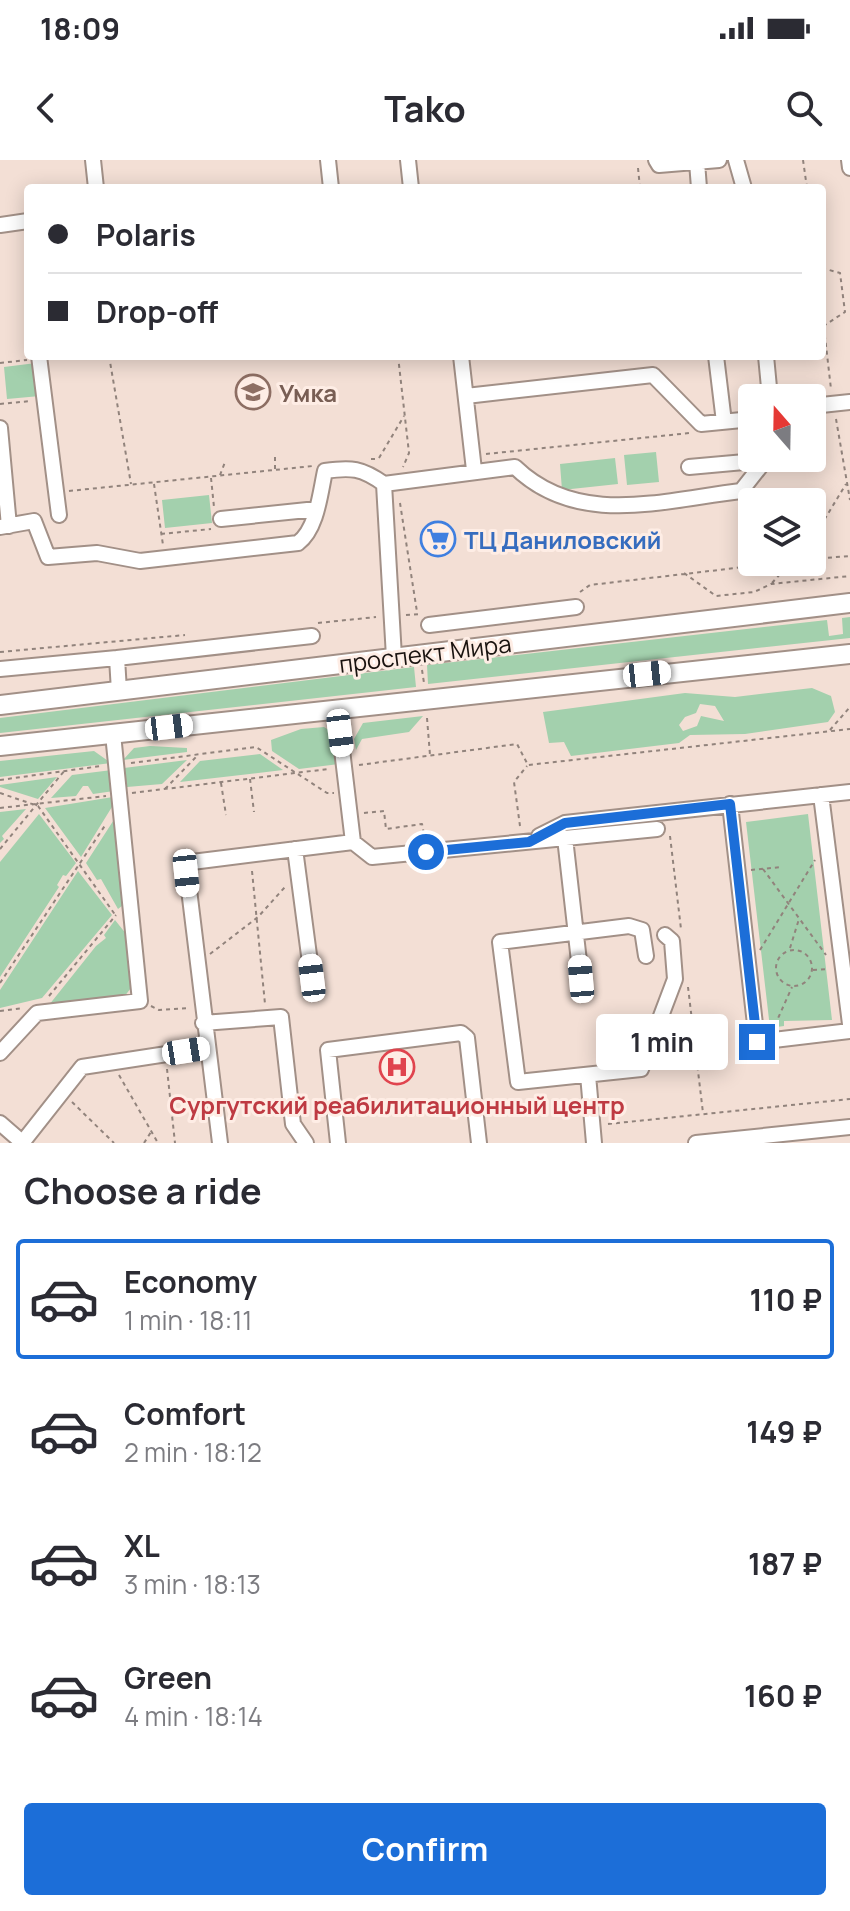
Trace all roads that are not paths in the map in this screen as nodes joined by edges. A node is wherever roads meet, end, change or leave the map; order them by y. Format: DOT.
graph roads {
  1 [pos="93,160"];
  2 [pos="328,160"];
  3 [pos="408,160"];
  4 [pos="656,160"];
  5 [pos="719,160"];
  6 [pos="736,160"];
  7 [pos="849,160"];
  8 [pos="697,162"];
  9 [pos="850,168"];
  10 [pos="96,184"];
  11 [pos="331,184"];
  12 [pos="411,184"];
  13 [pos="699,184"];
  14 [pos="743,184"];
  15 [pos="24,223"];
  16 [pos="0,225"];
  17 [pos="40,360"];
  18 [pos="462,360"];
  19 [pos="716,360"];
  20 [pos="766,360"];
  21 [pos="769,384"];
  22 [pos="466,396"];
  23 [pos="850,402"];
  24 [pos="826,405"];
  25 [pos="738,420"];
  26 [pos="724,422"];
  27 [pos="0,428"];
  28 [pos="738,462"];
  29 [pos="473,463"];
  30 [pos="689,467"];
  31 [pos="756,472"];
  32 [pos="390,483"];
  33 [pos="317,509"];
  34 [pos="59,515"];
  35 [pos="218,523"];
  36 [pos="4,526"];
  37 [pos="850,603"];
  38 [pos="576,607"];
  39 [pos="429,625"];
  40 [pos="312,636"];
  41 [pos="850,654"];
  42 [pos="394,657"];
  43 [pos="117,658"];
  44 [pos="0,669"];
  45 [pos="119,691"];
  46 [pos="0,705"];
  47 [pos="337,708"];
  48 [pos="113,734"];
  49 [pos="0,746"];
  50 [pos="850,792"];
  51 [pos="821,795"];
  52 [pos="730,804"];
  53 [pos="604,818"];
  54 [pos="657,829"];
  55 [pos="606,834"];
  56 [pos="565,838"];
  57 [pos="353,842"];
  58 [pos="526,842"];
  59 [pos="295,849"];
  60 [pos="372,857"];
  61 [pos="374,875"];
  62 [pos="577,932"];
  63 [pos="665,935"];
  64 [pos="646,956"];
  65 [pos="312,978"];
  66 [pos="581,979"];
  67 [pos="203,1023"];
  68 [pos="850,1024"];
  69 [pos="850,1031"];
  70 [pos="206,1048"];
  71 [pos="0,1053"];
  72 [pos="588,1075"];
  73 [pos="0,1123"];
  74 [pos="850,1127"];
  75 [pos="22,1143"];
  76 [pos="220,1143"];
  77 [pos="306,1143"];
  78 [pos="338,1143"];
  79 [pos="479,1143"];
  80 [pos="594,1143"];
  81 [pos="696,1143"];
  1 -- 10 [label="street"];
  2 -- 11 [label="street"];
  3 -- 12 [label="street"];
  4 -- 8 [label="street"];
  5 -- 8 [label="street"];
  6 -- 14 [label="street"];
  7 -- 9 [label="street"];
  8 -- 13 [label="street"];
  15 -- 16 [label="street"];
  17 -- 34 [label="street"];
  18 -- 22 [label="street"];
  19 -- 26 [label="street"];
  20 -- 21 [label="street"];
  22 -- 26 [label="street"];
  22 -- 29 [label="street"];
  23 -- 24 [label="street"];
  25 -- 26 [label="street"];
  27 -- 36 [label="street"];
  28 -- 30 [label="street"];
  29 -- 31 [label="street"];
  29 -- 32 [label="street"];
  32 -- 33 [label="street"];
  32 -- 42 [label="street"];
  33 -- 35 [label="street"];
  33 -- 36 [label="street"];
  37 -- 42 [label="main road, проспект Мира"];
  38 -- 39 [label="street"];
  40 -- 43 [label="street"];
  41 -- 47 [label="main road, проспект Мира"];
  42 -- 45 [label="main road, проспект Мира"];
  43 -- 44 [label="street"];
  43 -- 45 [label="street"];
  45 -- 46 [label="main road, проспект Мира"];
  47 -- 48 [label="main road, проспект Мира"];
  47 -- 57 [label="street"];
  48 -- 49 [label="main road, проспект Мира"];
  48 -- 71 [label="street"];
  50 -- 51 [label="street"];
  51 -- 52 [label="street"];
  51 -- 68 [label="street"];
  52 -- 53 [label="street"];
  52 -- 69 [label="street"];
  53 -- 55 [label="street"];
  53 -- 58 [label="street"];
  54 -- 55 [label="street"];
  55 -- 56 [label="street"];
  56 -- 58 [label="street"];
  56 -- 62 [label="street"];
  57 -- 59 [label="street"];
  57 -- 60 [label="street"];
  58 -- 60 [label="street"];
  59 -- 65 [label="street"];
  59 -- 67 [label="street"];
  60 -- 61 [label="street"];
  62 -- 64 [label="street"];
  62 -- 66 [label="street"];
  62 -- 72 [label="street"];
  63 -- 72 [label="street"];
  67 -- 70 [label="street"];
  67 -- 77 [label="street"];
  70 -- 75 [label="street"];
  70 -- 76 [label="street"];
  72 -- 80 [label="street"];
  73 -- 75 [label="street"];
  74 -- 81 [label="street"];
  78 -- 79 [label="street"];
}
